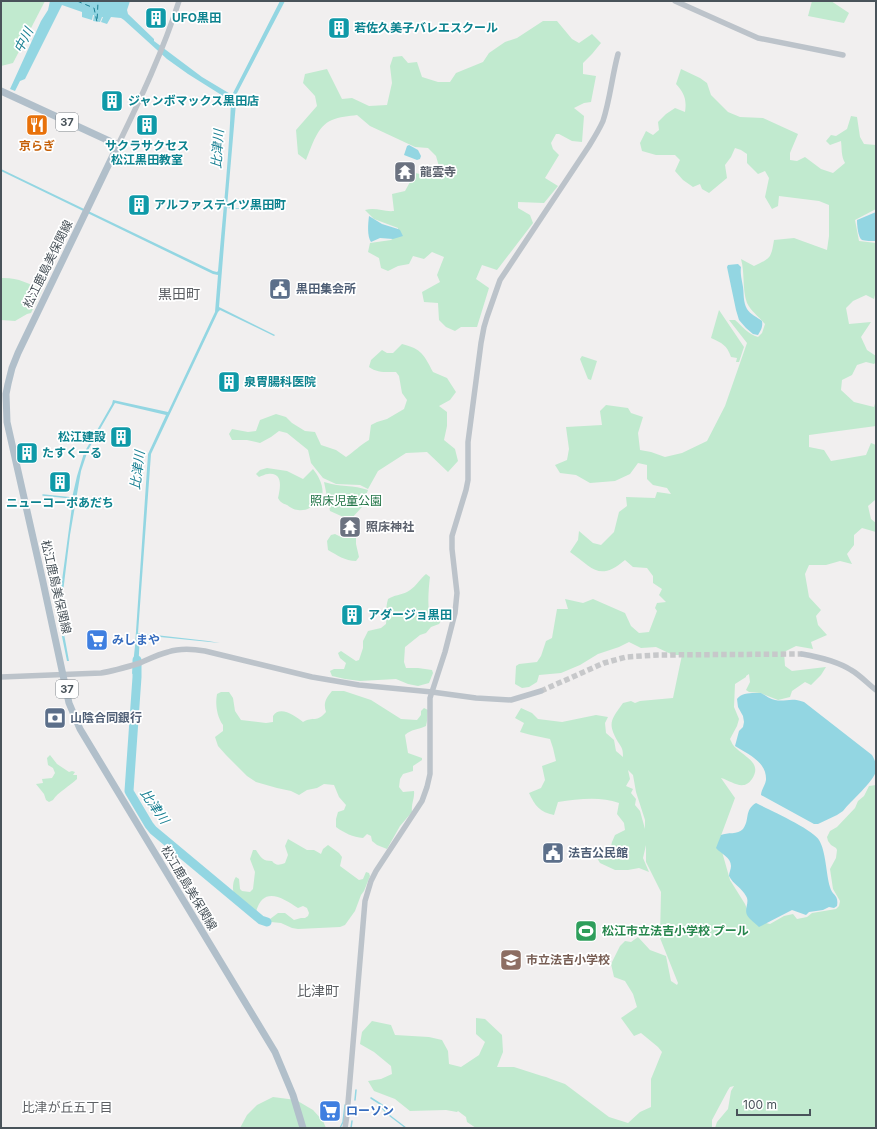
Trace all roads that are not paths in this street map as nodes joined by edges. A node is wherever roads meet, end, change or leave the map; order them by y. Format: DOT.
graph roads {
  1 [pos="179,1"];
  2 [pos="675,1"];
  3 [pos="618,54"];
  4 [pos="843,55"];
  5 [pos="2,91"];
  6 [pos="118,145"];
  7 [pos="802,654"];
  8 [pos="63,675"];
  9 [pos="1,678"];
  10 [pos="876,690"];
  11 [pos="541,691"];
  12 [pos="432,692"];
  13 [pos="303,1128"];
  14 [pos="345,1128"];
  1 -- 6 [label="street"];
  2 -- 4 [label="street"];
  3 -- 12 [label="street"];
  5 -- 6 [label="main road, 37"];
  6 -- 8 [label="main road, 松江鹿島美保関線 / 37"];
  7 -- 10 [label="street"];
  8 -- 9 [label="street"];
  8 -- 12 [label="street"];
  8 -- 13 [label="main road, 松江鹿島美保関線 / 37"];
  11 -- 12 [label="street"];
  12 -- 14 [label="street"];
}
